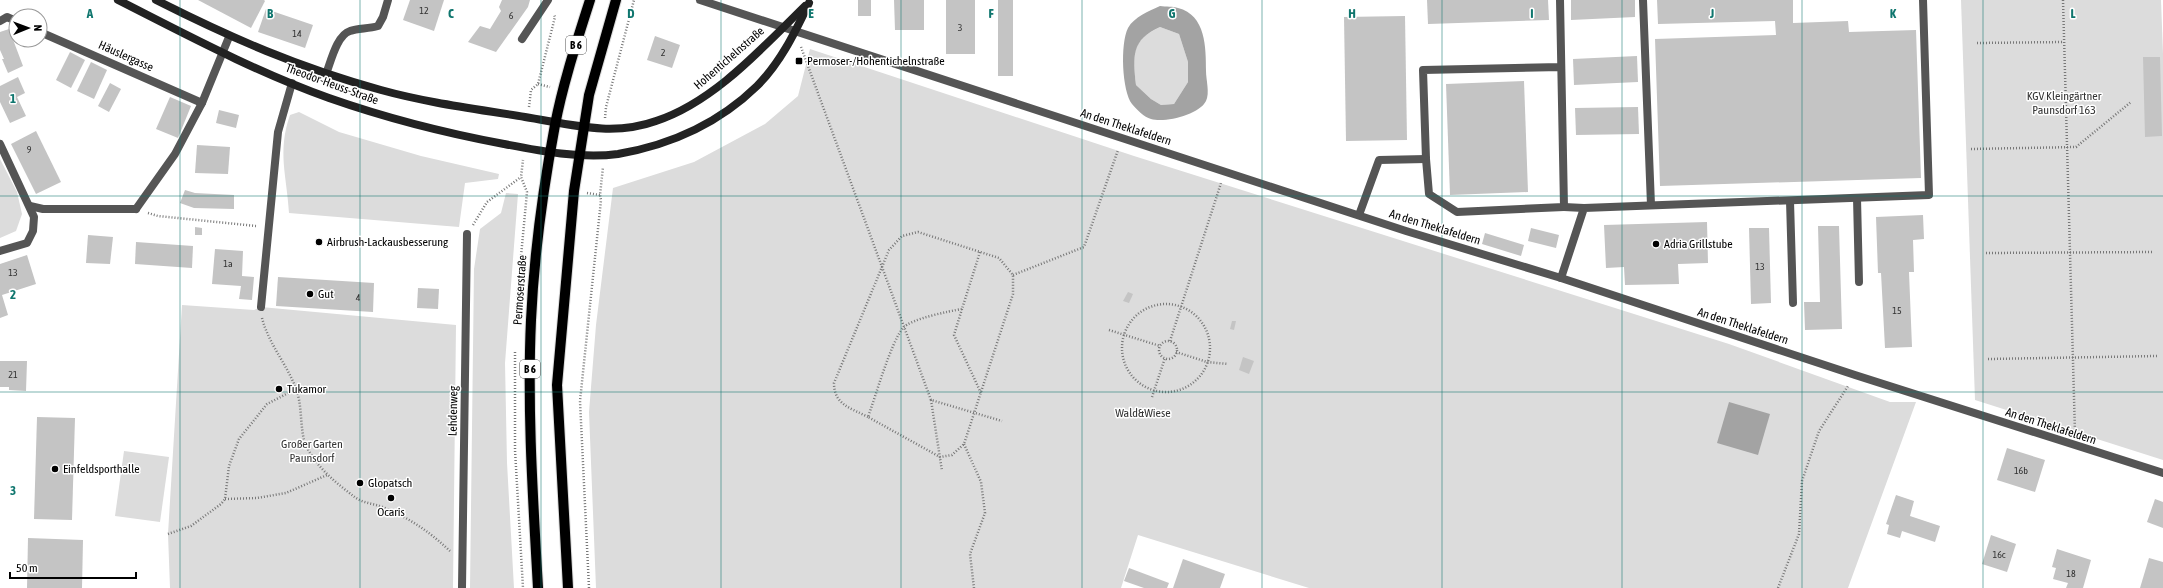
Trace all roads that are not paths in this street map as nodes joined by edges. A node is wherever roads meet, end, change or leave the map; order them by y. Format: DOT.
graph roads {
  1 [pos="118,0"];
  2 [pos="156,0"];
  3 [pos="388,0"];
  4 [pos="548,0"];
  5 [pos="590,0"];
  6 [pos="616,0"];
  7 [pos="700,0"];
  8 [pos="1560,0"];
  9 [pos="1643,0"];
  10 [pos="1923,0"];
  11 [pos="810,1"];
  12 [pos="784,26"];
  13 [pos="795,31"];
  14 [pos="48,36"];
  15 [pos="229,37"];
  16 [pos="522,39"];
  17 [pos="223,52"];
  18 [pos="1561,67"];
  19 [pos="326,74"];
  20 [pos="292,83"];
  21 [pos="202,103"];
  22 [pos="555,124"];
  23 [pos="586,128"];
  24 [pos="0,144"];
  25 [pos="551,151"];
  26 [pos="581,155"];
  27 [pos="1426,160"];
  28 [pos="1857,198"];
  29 [pos="1790,200"];
  30 [pos="1651,205"];
  31 [pos="30,206"];
  32 [pos="1564,208"];
  33 [pos="1584,208"];
  34 [pos="1359,215"];
  35 [pos="467,234"];
  36 [pos="0,252"];
  37 [pos="1561,278"];
  38 [pos="1859,282"];
  39 [pos="1793,303"];
  40 [pos="261,307"];
  41 [pos="2163,473"];
  42 [pos="462,588"];
  43 [pos="538,588"];
  44 [pos="568,588"];
  1 -- 17 [label="main road, Theodor-Heuss-Straße"];
  2 -- 15 [label="main road, Theodor-Heuss-Straße"];
  3 -- 19 [label="street"];
  4 -- 16 [label="street"];
  5 -- 22 [label="main road, Permoserstraße / B 6"];
  6 -- 23 [label="main road, B 6"];
  7 -- 12 [label="street, An den Theklafeldern"];
  8 -- 18 [label="street"];
  9 -- 30 [label="street"];
  10 -- 28 [label="street"];
  11 -- 12 [label="main road, Hohentichelnstraße"];
  11 -- 13 [label="main road, Hohentichelnstraße"];
  12 -- 13 [label="street, An den Theklafeldern"];
  12 -- 23 [label="main road, Hohentichelnstraße"];
  13 -- 26 [label="main road, Hohentichelnstraße"];
  13 -- 34 [label="street, An den Theklafeldern"];
  14 -- 21 [label="street, Häuslergasse"];
  15 -- 17 [label="street"];
  15 -- 19 [label="main road, Theodor-Heuss-Straße"];
  17 -- 20 [label="main road, Theodor-Heuss-Straße"];
  17 -- 21 [label="street"];
  18 -- 27 [label="street"];
  18 -- 32 [label="street"];
  19 -- 22 [label="main road, Theodor-Heuss-Straße"];
  20 -- 25 [label="main road, Theodor-Heuss-Straße"];
  20 -- 40 [label="street"];
  21 -- 31 [label="street"];
  22 -- 23 [label="main road, Theodor-Heuss-Straße"];
  22 -- 25 [label="main road, Permoserstraße / B 6"];
  23 -- 26 [label="main road, B 6"];
  24 -- 31 [label="street"];
  25 -- 26 [label="main road, Hohentichelnstraße"];
  25 -- 43 [label="main road, Permoserstraße / B 6"];
  26 -- 44 [label="main road, B 6"];
  27 -- 32 [label="street"];
  27 -- 34 [label="street"];
  28 -- 29 [label="street"];
  28 -- 38 [label="street"];
  29 -- 30 [label="street"];
  29 -- 39 [label="street"];
  30 -- 33 [label="street"];
  31 -- 36 [label="street"];
  32 -- 33 [label="street"];
  33 -- 37 [label="street"];
  34 -- 37 [label="street, An den Theklafeldern"];
  35 -- 42 [label="street, Lehdenweg"];
  37 -- 41 [label="street, An den Theklafeldern"];
}
